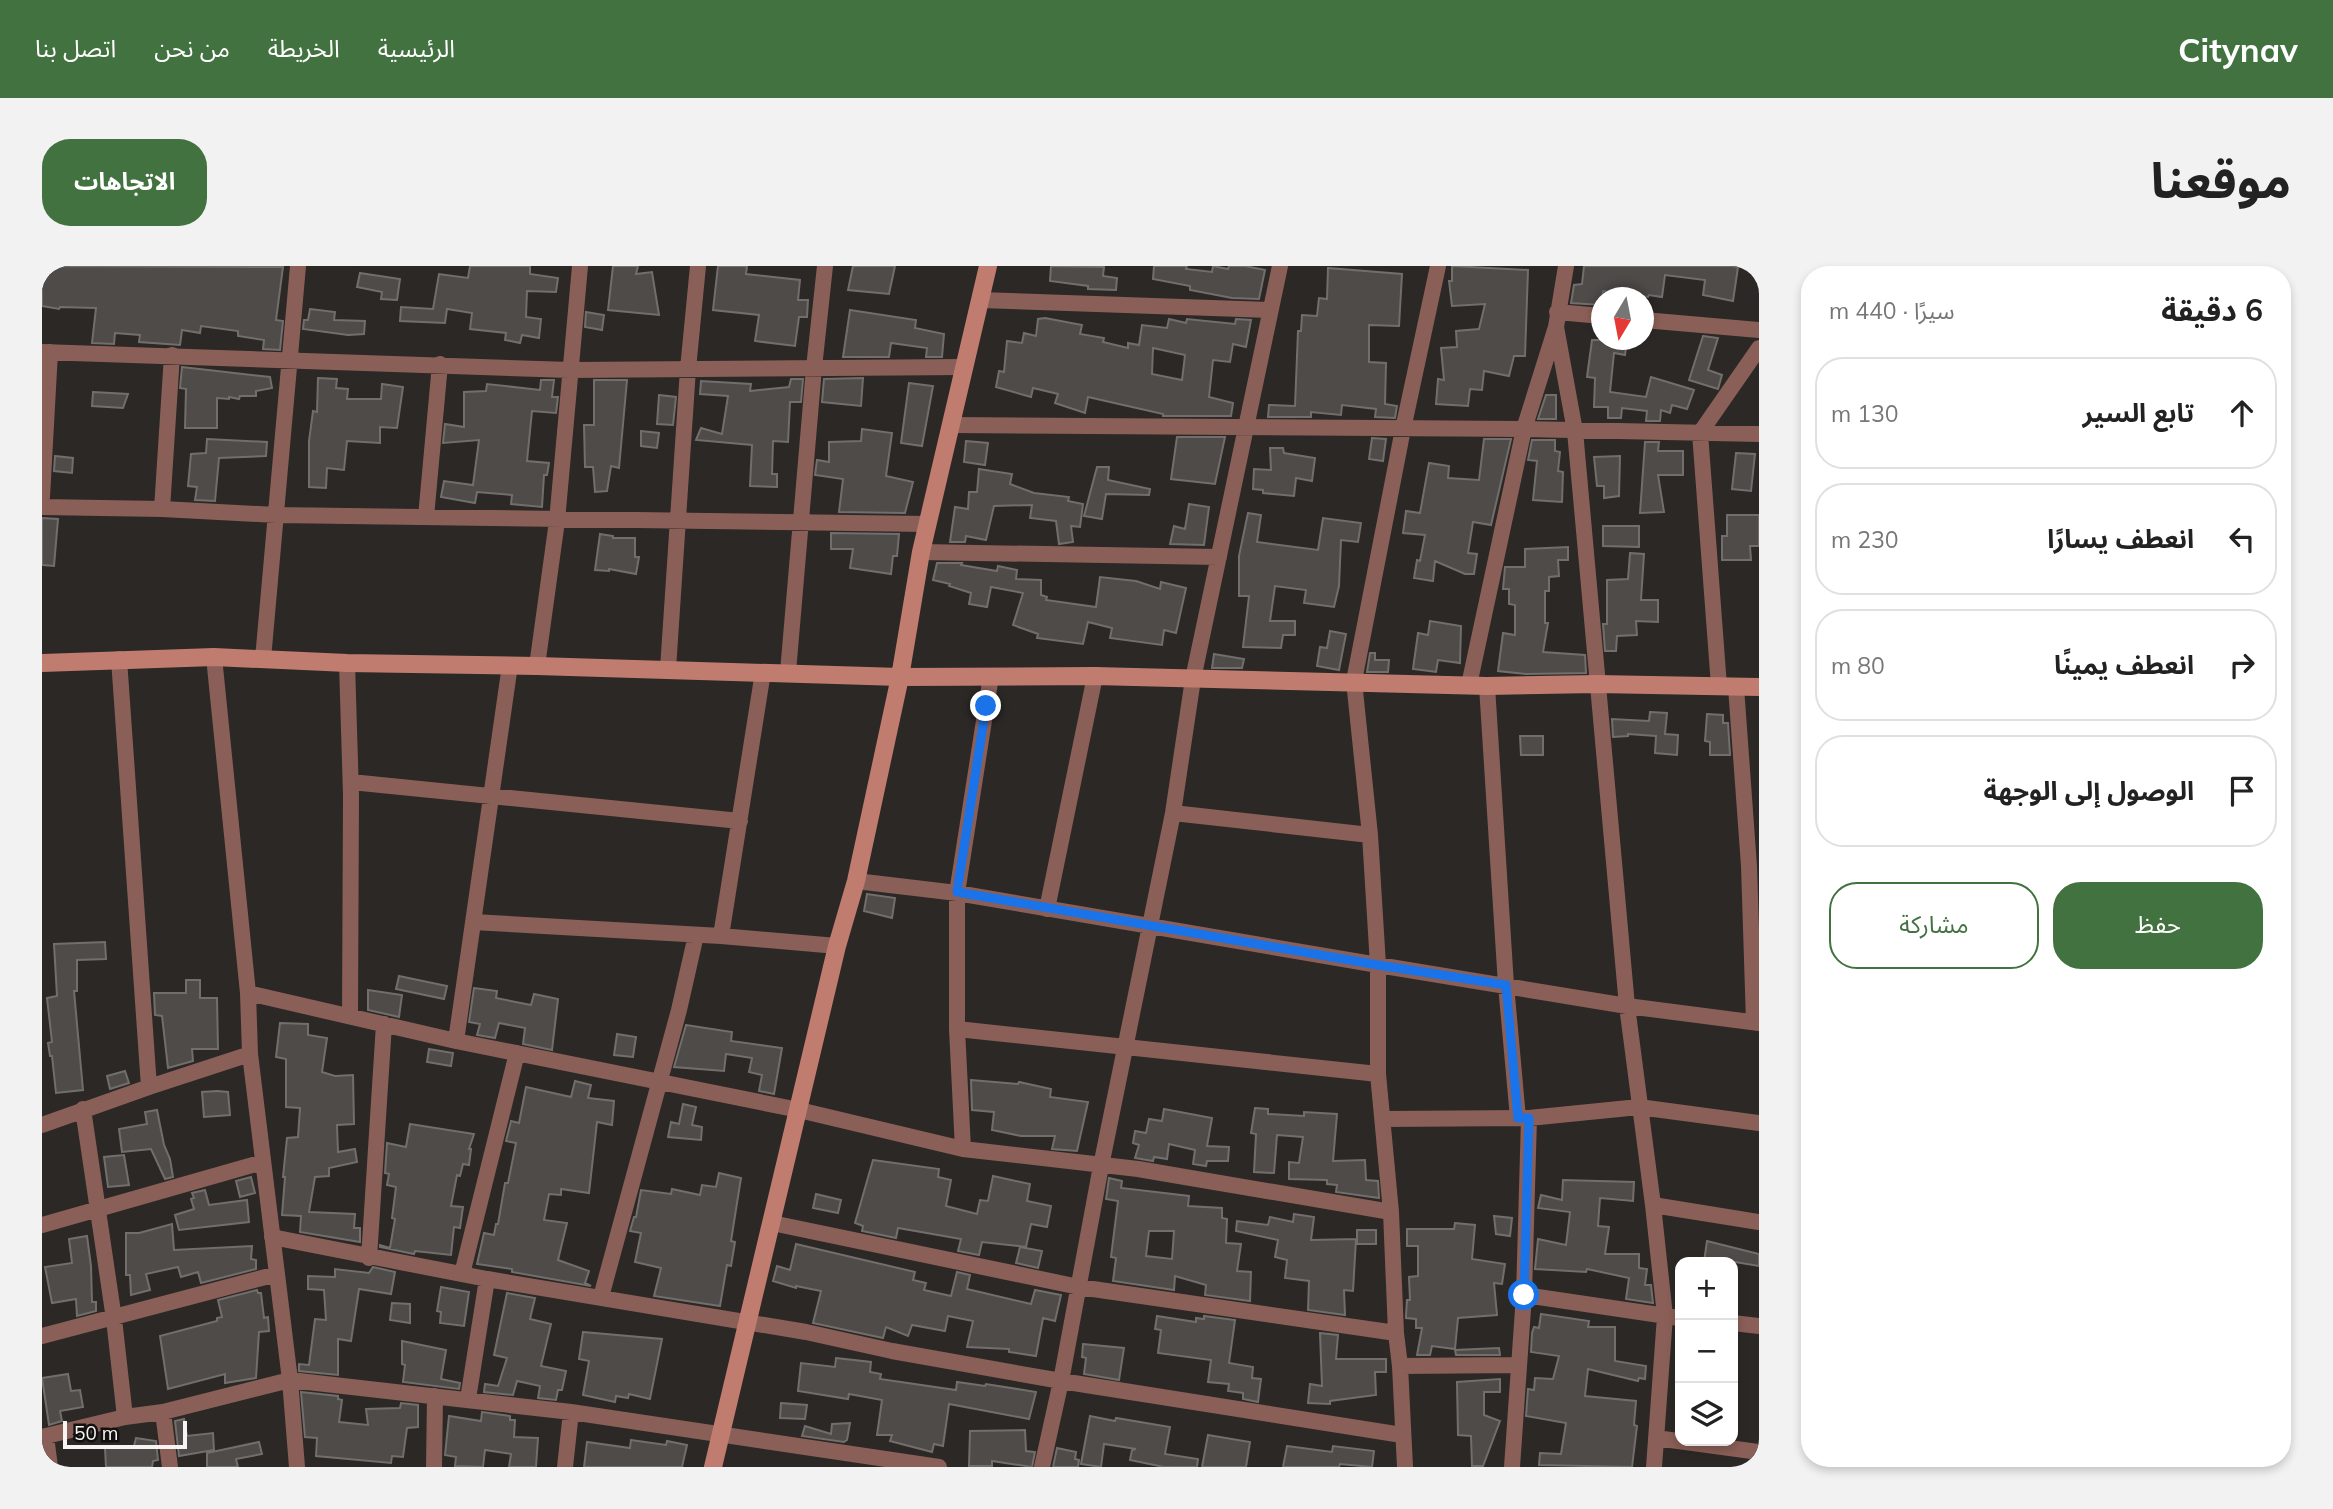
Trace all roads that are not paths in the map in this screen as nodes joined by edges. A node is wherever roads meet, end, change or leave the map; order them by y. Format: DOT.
graph roads {
  1 [pos="298,266"];
  2 [pos="580,266"];
  3 [pos="698,266"];
  4 [pos="825,266"];
  5 [pos="988,266"];
  6 [pos="1280,266"];
  7 [pos="1438,266"];
  8 [pos="1566,266"];
  9 [pos="980,300"];
  10 [pos="1270,310"];
  11 [pos="1591,317"];
  12 [pos="1557,320"];
  13 [pos="1654,321"];
  14 [pos="1759,330"];
  15 [pos="1759,348"];
  16 [pos="46,352"];
  17 [pos="172,355"];
  18 [pos="290,359"];
  19 [pos="440,364"];
  20 [pos="964,367"];
  21 [pos="814,368"];
  22 [pos="688,369"];
  23 [pos="570,370"];
  24 [pos="951,425"];
  25 [pos="1246,426"];
  26 [pos="1402,429"];
  27 [pos="1524,429"];
  28 [pos="1575,431"];
  29 [pos="1700,433"];
  30 [pos="1759,434"];
  31 [pos="42,497"];
  32 [pos="42,507"];
  33 [pos="162,509"];
  34 [pos="276,515"];
  35 [pos="426,517"];
  36 [pos="557,520"];
  37 [pos="677,522"];
  38 [pos="800,523"];
  39 [pos="927,524"];
  40 [pos="921,552"];
  41 [pos="1219,557"];
  42 [pos="214,657"];
  43 [pos="119,659"];
  44 [pos="263,659"];
  45 [pos="42,663"];
  46 [pos="346,663"];
  47 [pos="510,665"];
  48 [pos="537,666"];
  49 [pos="668,669"];
  50 [pos="763,672"];
  51 [pos="788,672"];
  52 [pos="991,676"];
  53 [pos="1095,676"];
  54 [pos="900,677"];
  55 [pos="1193,679"];
  56 [pos="1354,681"];
  57 [pos="1597,684"];
  58 [pos="1478,686"];
  59 [pos="1727,687"];
  60 [pos="1759,688"];
  61 [pos="351,782"];
  62 [pos="1744,794"];
  63 [pos="491,796"];
  64 [pos="1759,812"];
  65 [pos="1173,813"];
  66 [pos="740,821"];
  67 [pos="1370,835"];
  68 [pos="856,881"];
  69 [pos="957,892"];
  70 [pos="1047,909"];
  71 [pos="473,922"];
  72 [pos="1150,925"];
  73 [pos="696,935"];
  74 [pos="721,936"];
  75 [pos="837,946"];
  76 [pos="1378,965"];
  77 [pos="1506,985"];
  78 [pos="248,993"];
  79 [pos="1627,1006"];
  80 [pos="350,1015"];
  81 [pos="1756,1023"];
  82 [pos="384,1024"];
  83 [pos="957,1029"];
  84 [pos="456,1041"];
  85 [pos="1126,1046"];
  86 [pos="517,1053"];
  87 [pos="250,1054"];
  88 [pos="1378,1074"];
  89 [pos="658,1082"];
  90 [pos="149,1087"];
  91 [pos="1639,1107"];
  92 [pos="83,1109"];
  93 [pos="799,1110"];
  94 [pos="1523,1118"];
  95 [pos="1384,1119"];
  96 [pos="1759,1123"];
  97 [pos="42,1125"];
  98 [pos="963,1149"];
  99 [pos="263,1162"];
  100 [pos="1101,1166"];
  101 [pos="1653,1205"];
  102 [pos="99,1209"];
  103 [pos="1391,1212"];
  104 [pos="1759,1222"];
  105 [pos="772,1223"];
  106 [pos="42,1224"];
  107 [pos="272,1237"];
  108 [pos="369,1258"];
  109 [pos="462,1274"];
  110 [pos="277,1275"];
  111 [pos="487,1279"];
  112 [pos="1079,1287"];
  113 [pos="1524,1295"];
  114 [pos="601,1297"];
  115 [pos="1673,1317"];
  116 [pos="114,1319"];
  117 [pos="747,1323"];
  118 [pos="1738,1324"];
  119 [pos="1759,1326"];
  120 [pos="1396,1333"];
  121 [pos="42,1336"];
  122 [pos="1400,1366"];
  123 [pos="1519,1366"];
  124 [pos="290,1380"];
  125 [pos="1061,1381"];
  126 [pos="435,1396"];
  127 [pos="468,1399"];
  128 [pos="163,1412"];
  129 [pos="571,1412"];
  130 [pos="125,1417"];
  131 [pos="720,1434"];
  132 [pos="1402,1436"];
  133 [pos="44,1437"];
  134 [pos="1656,1438"];
  135 [pos="1759,1452"];
  136 [pos="850,1460"];
  137 [pos="50,1467"];
  138 [pos="170,1467"];
  139 [pos="297,1467"];
  140 [pos="433,1467"];
  141 [pos="565,1467"];
  142 [pos="713,1467"];
  143 [pos="939,1467"];
  144 [pos="1042,1467"];
  145 [pos="1405,1467"];
  146 [pos="1512,1467"];
  147 [pos="1654,1467"];
  1 -- 18 [label="street"];
  2 -- 23 [label="street"];
  3 -- 22 [label="street"];
  4 -- 21 [label="street"];
  5 -- 9 [label="street"];
  6 -- 10 [label="street"];
  7 -- 26 [label="street"];
  8 -- 12 [label="street"];
  9 -- 10 [label="street"];
  9 -- 20 [label="street"];
  10 -- 25 [label="street"];
  11 -- 12 [label="street"];
  12 -- 27 [label="street"];
  12 -- 28 [label="street"];
  13 -- 14 [label="street"];
  15 -- 29 [label="street"];
  16 -- 17 [label="street"];
  16 -- 31 [label="street"];
  17 -- 18 [label="street"];
  17 -- 33 [label="street"];
  18 -- 19 [label="street"];
  18 -- 34 [label="street"];
  19 -- 23 [label="street"];
  19 -- 35 [label="street"];
  20 -- 21 [label="street"];
  20 -- 24 [label="street"];
  21 -- 22 [label="street"];
  21 -- 38 [label="street"];
  22 -- 23 [label="street"];
  22 -- 37 [label="street"];
  23 -- 36 [label="street"];
  24 -- 25 [label="street"];
  24 -- 39 [label="street"];
  25 -- 26 [label="street"];
  25 -- 41 [label="street"];
  26 -- 27 [label="street"];
  26 -- 56 [label="street"];
  27 -- 28 [label="street"];
  27 -- 58 [label="street"];
  28 -- 29 [label="street"];
  28 -- 57 [label="street"];
  29 -- 30 [label="street"];
  29 -- 59 [label="street"];
  32 -- 33 [label="street"];
  33 -- 34 [label="street"];
  34 -- 35 [label="street"];
  34 -- 44 [label="street"];
  35 -- 36 [label="street"];
  36 -- 37 [label="street"];
  36 -- 48 [label="street"];
  37 -- 38 [label="street"];
  37 -- 49 [label="street"];
  38 -- 39 [label="street"];
  38 -- 51 [label="street"];
  39 -- 40 [label="street"];
  40 -- 41 [label="street"];
  40 -- 54 [label="street"];
  41 -- 55 [label="street"];
  42 -- 43 [label="street"];
  42 -- 44 [label="street"];
  42 -- 78 [label="street"];
  43 -- 45 [label="street"];
  43 -- 90 [label="street"];
  44 -- 46 [label="street"];
  46 -- 47 [label="street"];
  46 -- 61 [label="street"];
  47 -- 48 [label="street"];
  47 -- 63 [label="street"];
  48 -- 49 [label="street"];
  49 -- 50 [label="street"];
  50 -- 51 [label="street"];
  50 -- 66 [label="street"];
  51 -- 54 [label="street"];
  52 -- 53 [label="street"];
  52 -- 54 [label="street"];
  52 -- 69 [label="street"];
  53 -- 55 [label="street"];
  53 -- 70 [label="street"];
  54 -- 68 [label="street"];
  55 -- 56 [label="street"];
  55 -- 65 [label="street"];
  56 -- 58 [label="street"];
  56 -- 67 [label="street"];
  57 -- 58 [label="street"];
  57 -- 59 [label="street"];
  57 -- 79 [label="street"];
  58 -- 77 [label="street"];
  59 -- 60 [label="street"];
  59 -- 62 [label="street"];
  61 -- 63 [label="street"];
  61 -- 80 [label="street"];
  62 -- 64 [label="street"];
  62 -- 81 [label="street"];
  63 -- 66 [label="street"];
  63 -- 71 [label="street"];
  65 -- 67 [label="street"];
  65 -- 72 [label="street"];
  66 -- 74 [label="street"];
  67 -- 76 [label="street"];
  68 -- 69 [label="street"];
  68 -- 75 [label="street"];
  69 -- 70 [label="street"];
  69 -- 83 [label="street"];
  70 -- 72 [label="street"];
  71 -- 73 [label="street"];
  71 -- 84 [label="street"];
  72 -- 76 [label="street"];
  72 -- 85 [label="street"];
  73 -- 74 [label="street"];
  73 -- 89 [label="street"];
  74 -- 75 [label="street"];
  75 -- 93 [label="street"];
  76 -- 77 [label="street"];
  76 -- 88 [label="street"];
  77 -- 79 [label="street"];
  77 -- 94 [label="street"];
  78 -- 80 [label="street"];
  78 -- 87 [label="street"];
  79 -- 81 [label="street"];
  79 -- 91 [label="street"];
  80 -- 82 [label="street"];
  82 -- 84 [label="street"];
  82 -- 108 [label="street"];
  83 -- 85 [label="street"];
  83 -- 98 [label="street"];
  84 -- 86 [label="street"];
  85 -- 88 [label="street"];
  85 -- 100 [label="street"];
  86 -- 89 [label="street"];
  86 -- 109 [label="street"];
  87 -- 90 [label="street"];
  87 -- 99 [label="street"];
  88 -- 95 [label="street"];
  89 -- 93 [label="street"];
  89 -- 114 [label="street"];
  90 -- 92 [label="street"];
  91 -- 94 [label="street"];
  91 -- 96 [label="street"];
  91 -- 101 [label="street"];
  92 -- 97 [label="street"];
  92 -- 102 [label="street"];
  93 -- 98 [label="street"];
  93 -- 105 [label="street"];
  94 -- 95 [label="street"];
  94 -- 113 [label="street"];
  95 -- 103 [label="street"];
  98 -- 100 [label="street"];
  99 -- 102 [label="street"];
  99 -- 107 [label="street"];
  100 -- 103 [label="street"];
  100 -- 112 [label="street"];
  101 -- 104 [label="street"];
  101 -- 115 [label="street"];
  102 -- 106 [label="street"];
  102 -- 116 [label="street"];
  103 -- 120 [label="street"];
  105 -- 112 [label="street"];
  105 -- 117 [label="street"];
  107 -- 108 [label="street"];
  107 -- 110 [label="street"];
  108 -- 109 [label="street"];
  109 -- 111 [label="street"];
  110 -- 116 [label="street"];
  110 -- 124 [label="street"];
  111 -- 114 [label="street"];
  111 -- 127 [label="street"];
  112 -- 120 [label="street"];
  112 -- 125 [label="street"];
  113 -- 115 [label="street"];
  113 -- 123 [label="street"];
  114 -- 117 [label="street"];
  115 -- 134 [label="street"];
  116 -- 121 [label="street"];
  116 -- 130 [label="street"];
  117 -- 125 [label="street"];
  117 -- 131 [label="street"];
  118 -- 119 [label="street"];
  120 -- 122 [label="street"];
  122 -- 123 [label="street"];
  122 -- 132 [label="street"];
  123 -- 146 [label="street"];
  124 -- 126 [label="street"];
  124 -- 128 [label="street"];
  124 -- 139 [label="street"];
  125 -- 132 [label="street"];
  125 -- 144 [label="street"];
  126 -- 127 [label="street"];
  126 -- 140 [label="street"];
  127 -- 129 [label="street"];
  128 -- 130 [label="street"];
  128 -- 138 [label="street"];
  129 -- 131 [label="street"];
  129 -- 141 [label="street"];
  130 -- 133 [label="street"];
  131 -- 136 [label="street"];
  131 -- 142 [label="street"];
  132 -- 145 [label="street"];
  133 -- 137 [label="street"];
  134 -- 135 [label="street"];
  134 -- 147 [label="street"];
  136 -- 143 [label="street"];
}
